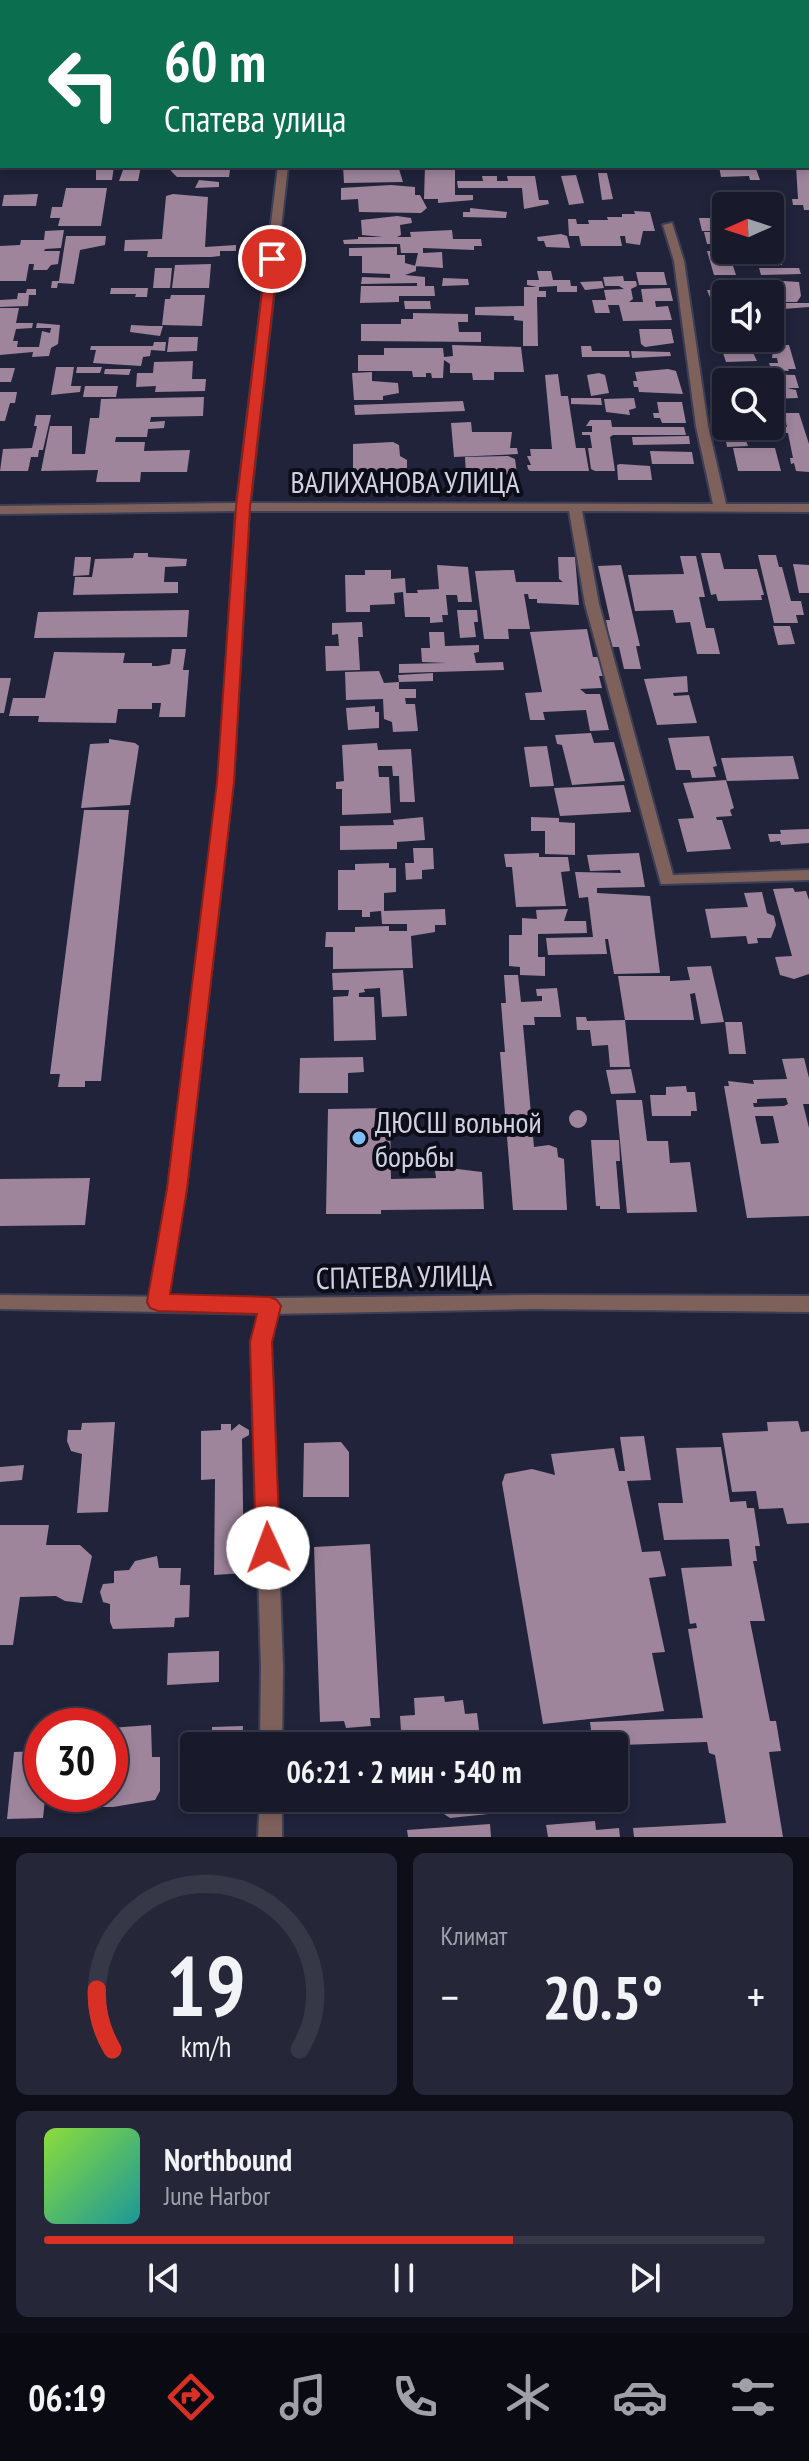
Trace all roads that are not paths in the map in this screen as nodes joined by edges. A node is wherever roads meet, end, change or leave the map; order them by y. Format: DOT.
graph roads {
  1 [pos="283,168"];
  2 [pos="668,225"];
  3 [pos="243,507"];
  4 [pos="575,508"];
  5 [pos="720,508"];
  6 [pos="809,508"];
  7 [pos="0,510"];
  8 [pos="809,875"];
  9 [pos="0,1302"];
  10 [pos="158,1302"];
  11 [pos="809,1304"];
  12 [pos="270,1306"];
  13 [pos="271,1732"];
  14 [pos="271,1812"];
  15 [pos="270,1837"];
  1 -- 3 [label="street"];
  2 -- 5 [label="street"];
  3 -- 4 [label="street, ВАЛИХАНОВА УЛИЦА"];
  3 -- 7 [label="street, ВАЛИХАНОВА УЛИЦА"];
  3 -- 10 [label="street"];
  4 -- 5 [label="street, ВАЛИХАНОВА УЛИЦА"];
  4 -- 8 [label="street"];
  5 -- 6 [label="street, ВАЛИХАНОВА УЛИЦА"];
  9 -- 10 [label="street, СПАТЕВА УЛИЦА"];
  10 -- 12 [label="street, СПАТЕВА УЛИЦА"];
  11 -- 12 [label="street, СПАТЕВА УЛИЦА"];
  12 -- 13 [label="street"];
  14 -- 15 [label="street"];
}
